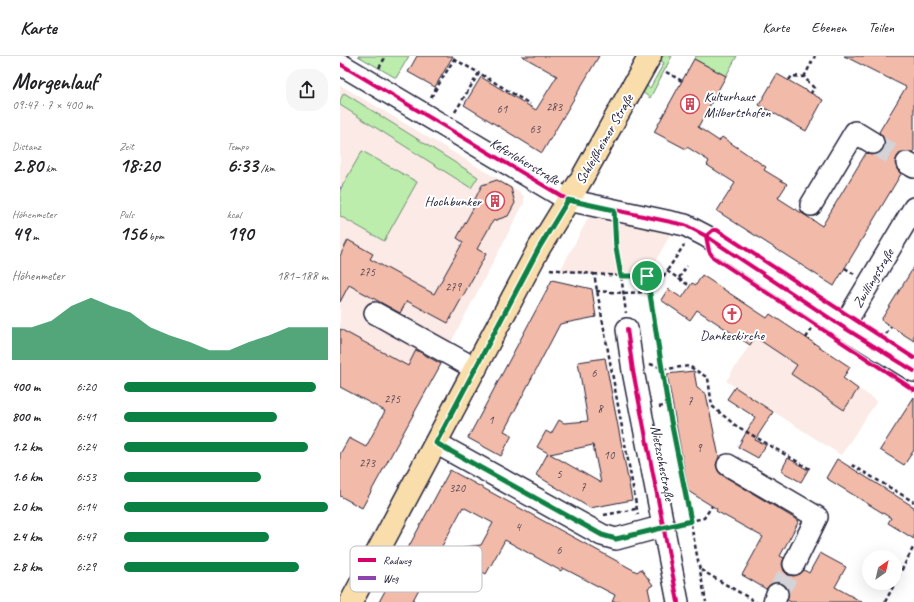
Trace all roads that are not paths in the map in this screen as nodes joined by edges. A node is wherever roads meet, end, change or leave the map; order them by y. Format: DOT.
graph roads {
  1 [pos="650,56"];
  2 [pos="340,64"];
  3 [pos="873,143"];
  4 [pos="568,200"];
  5 [pos="811,205"];
  6 [pos="914,208"];
  7 [pos="375,313"];
  8 [pos="843,327"];
  9 [pos="627,329"];
  10 [pos="476,369"];
  11 [pos="914,371"];
  12 [pos="436,443"];
  13 [pos="728,465"];
  14 [pos="664,526"];
  15 [pos="380,546"];
  16 [pos="794,564"];
  17 [pos="355,592"];
  18 [pos="350,602"];
  19 [pos="678,602"];
  1 -- 4 [label="main road, Schleißheimer Straße"];
  2 -- 4 [label="street, Keferloherstraße"];
  3 -- 5 [label="street"];
  4 -- 8 [label="street, Keferloherstraße"];
  4 -- 10 [label="main road, Schleißheimer Straße"];
  6 -- 8 [label="street, Zwillingstraße"];
  7 -- 10 [label="street"];
  8 -- 11 [label="street, Keferloherstraße"];
  9 -- 14 [label="street, Nietzschestraße"];
  10 -- 12 [label="main road, Schleißheimer Straße"];
  12 -- 14 [label="street"];
  12 -- 15 [label="main road, Schleißheimer Straße"];
  13 -- 16 [label="street"];
  14 -- 19 [label="street, Nietzschestraße"];
  17 -- 18 [label="main road, Schleißheimer Straße"];
}
